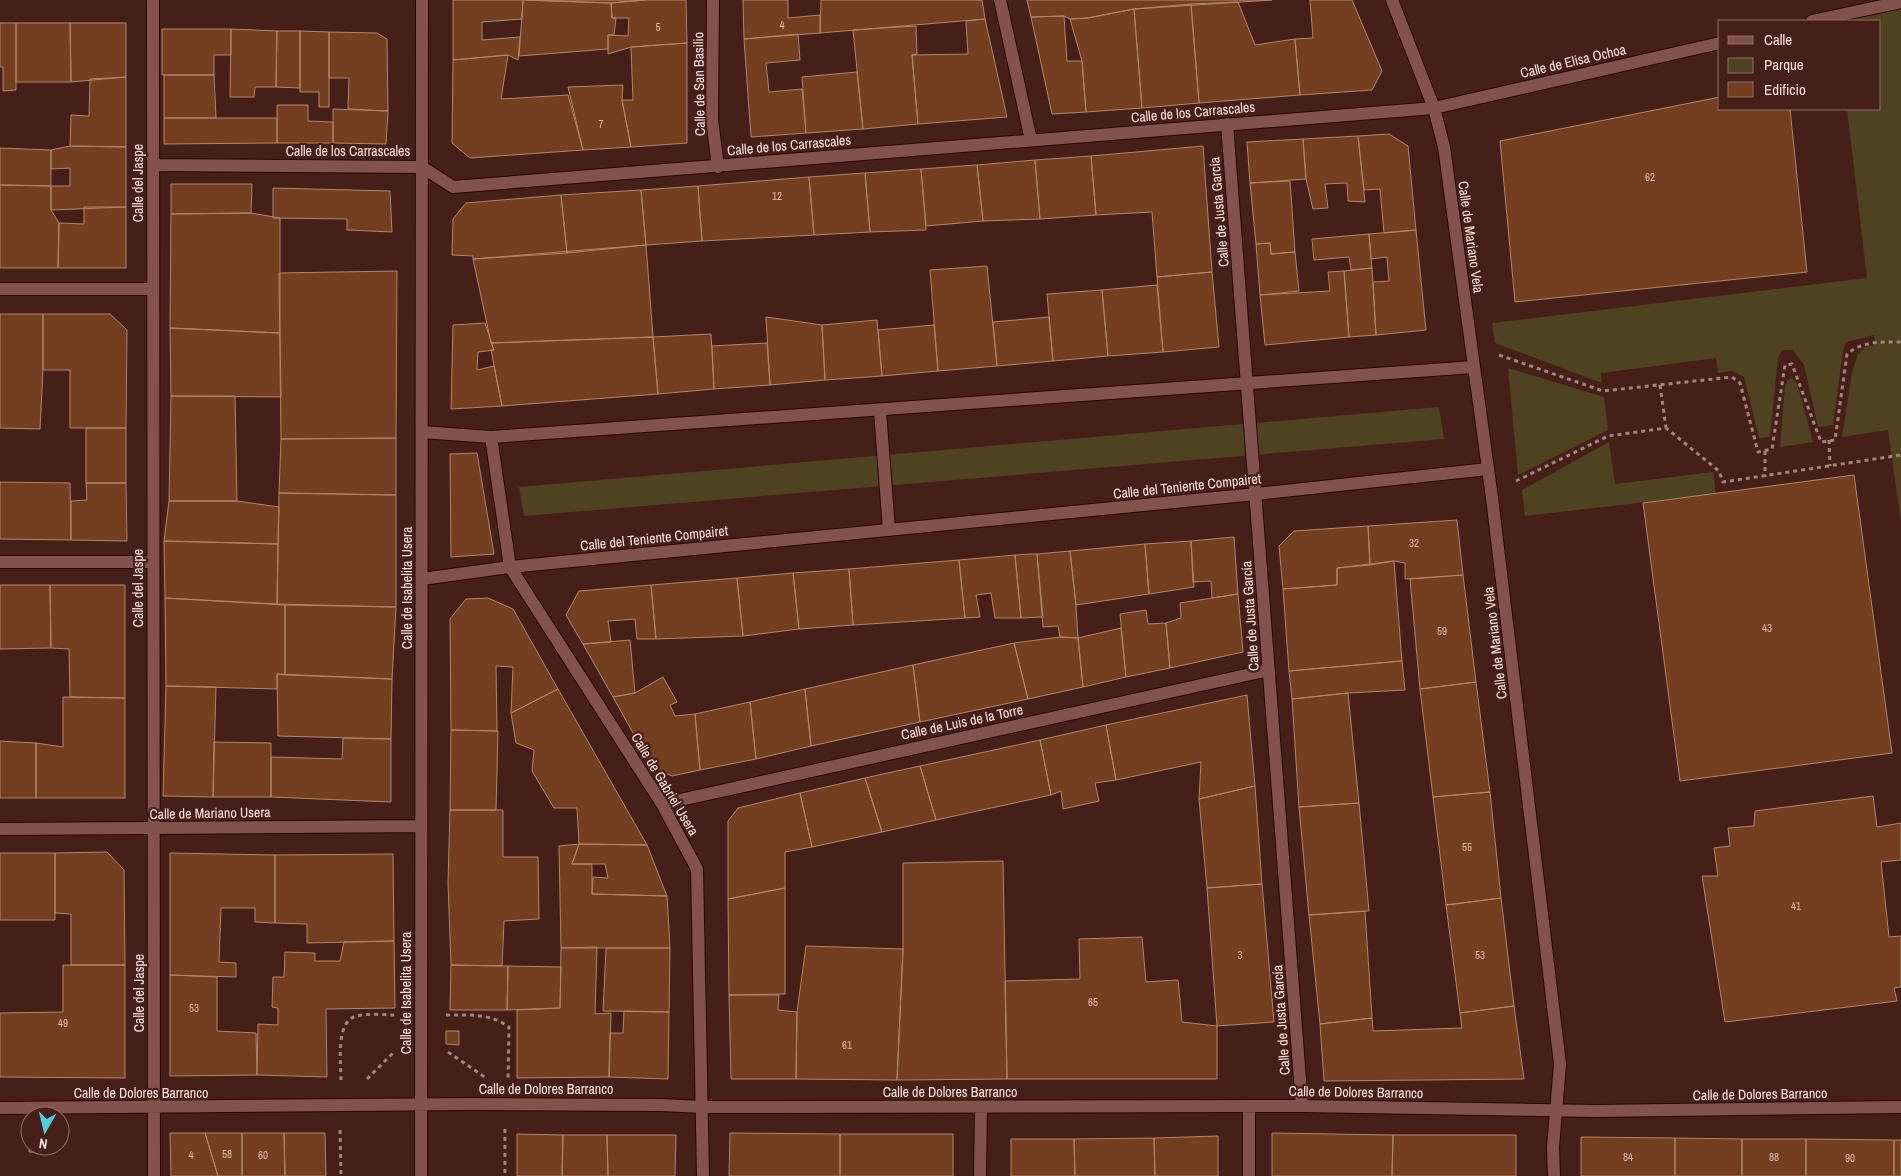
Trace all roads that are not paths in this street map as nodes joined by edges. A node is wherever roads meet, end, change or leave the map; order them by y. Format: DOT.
graph roads {
  1 [pos="153,0"];
  2 [pos="422,0"];
  3 [pos="713,0"];
  4 [pos="1000,0"];
  5 [pos="1392,0"];
  6 [pos="1901,2"];
  7 [pos="1817,20"];
  8 [pos="1718,43"];
  9 [pos="1434,108"];
  10 [pos="1227,124"];
  11 [pos="1031,140"];
  12 [pos="153,165"];
  13 [pos="718,166"];
  14 [pos="422,167"];
  15 [pos="0,289"];
  16 [pos="153,289"];
  17 [pos="1474,367"];
  18 [pos="1248,385"];
  19 [pos="880,410"];
  20 [pos="422,432"];
  21 [pos="491,437"];
  22 [pos="1488,468"];
  23 [pos="1256,494"];
  24 [pos="889,530"];
  25 [pos="0,562"];
  26 [pos="153,562"];
  27 [pos="510,568"];
  28 [pos="422,579"];
  29 [pos="1269,670"];
  30 [pos="662,804"];
  31 [pos="421,826"];
  32 [pos="0,829"];
  33 [pos="154,829"];
  34 [pos="421,1105"];
  35 [pos="1249,1106"];
  36 [pos="1302,1106"];
  37 [pos="703,1107"];
  38 [pos="981,1107"];
  39 [pos="1901,1107"];
  40 [pos="0,1108"];
  41 [pos="154,1108"];
  42 [pos="1556,1110"];
  43 [pos="154,1176"];
  44 [pos="421,1176"];
  45 [pos="703,1176"];
  46 [pos="980,1176"];
  47 [pos="1249,1176"];
  48 [pos="1554,1176"];
  1 -- 12 [label="street, Calle del Jaspe"];
  2 -- 14 [label="street, Calle de Isabelita Usera"];
  3 -- 13 [label="street, Calle de San Basilio"];
  4 -- 11 [label="street"];
  5 -- 9 [label="street, Calle de Mariano Vela"];
  6 -- 7 [label="street"];
  8 -- 9 [label="street, Calle de Elisa Ochoa"];
  9 -- 10 [label="street, Calle de los Carrascales"];
  9 -- 17 [label="street, Calle de Mariano Vela"];
  10 -- 11 [label="street, Calle de los Carrascales"];
  10 -- 18 [label="street, Calle de Justa García"];
  11 -- 13 [label="street, Calle de los Carrascales"];
  12 -- 14 [label="street, Calle de los Carrascales"];
  12 -- 16 [label="street, Calle del Jaspe"];
  13 -- 14 [label="street, Calle de los Carrascales"];
  14 -- 20 [label="street, Calle de Isabelita Usera"];
  15 -- 16 [label="street"];
  16 -- 26 [label="street, Calle del Jaspe"];
  17 -- 18 [label="street"];
  17 -- 22 [label="street, Calle de Mariano Vela"];
  18 -- 19 [label="street"];
  18 -- 23 [label="street, Calle de Justa García"];
  19 -- 21 [label="street"];
  19 -- 24 [label="street"];
  20 -- 21 [label="street"];
  20 -- 28 [label="street, Calle de Isabelita Usera"];
  21 -- 27 [label="street, Calle de Gabriel Usera"];
  22 -- 23 [label="street, Calle del Teniente Compairet"];
  22 -- 42 [label="street, Calle de Mariano Vela"];
  23 -- 24 [label="street, Calle del Teniente Compairet"];
  23 -- 29 [label="street, Calle de Justa García"];
  24 -- 27 [label="street, Calle del Teniente Compairet"];
  25 -- 26 [label="street"];
  26 -- 33 [label="street, Calle del Jaspe"];
  27 -- 28 [label="street, Calle del Teniente Compairet"];
  27 -- 30 [label="street, Calle de Gabriel Usera"];
  28 -- 31 [label="street, Calle de Isabelita Usera"];
  29 -- 30 [label="street, Calle de Luis de la Torre"];
  29 -- 36 [label="street, Calle de Justa García"];
  30 -- 37 [label="street, Calle de Gabriel Usera"];
  31 -- 33 [label="street, Calle de Mariano Usera"];
  31 -- 34 [label="street, Calle de Isabelita Usera"];
  32 -- 33 [label="street, Calle de Mariano Usera"];
  33 -- 41 [label="street, Calle del Jaspe"];
  34 -- 37 [label="street, Calle de Dolores Barranco"];
  34 -- 41 [label="street, Calle de Dolores Barranco"];
  34 -- 44 [label="street, Calle de Isabelita Usera"];
  35 -- 36 [label="street, Calle de Dolores Barranco"];
  35 -- 38 [label="street, Calle de Dolores Barranco"];
  35 -- 47 [label="street"];
  36 -- 42 [label="street, Calle de Dolores Barranco"];
  37 -- 38 [label="street, Calle de Dolores Barranco"];
  37 -- 45 [label="street, Calle de Gabriel Usera"];
  38 -- 46 [label="street"];
  39 -- 42 [label="street, Calle de Dolores Barranco"];
  40 -- 41 [label="street, Calle de Dolores Barranco"];
  41 -- 43 [label="street, Calle del Jaspe"];
  42 -- 48 [label="street, Calle de Mariano Vela"];
}
